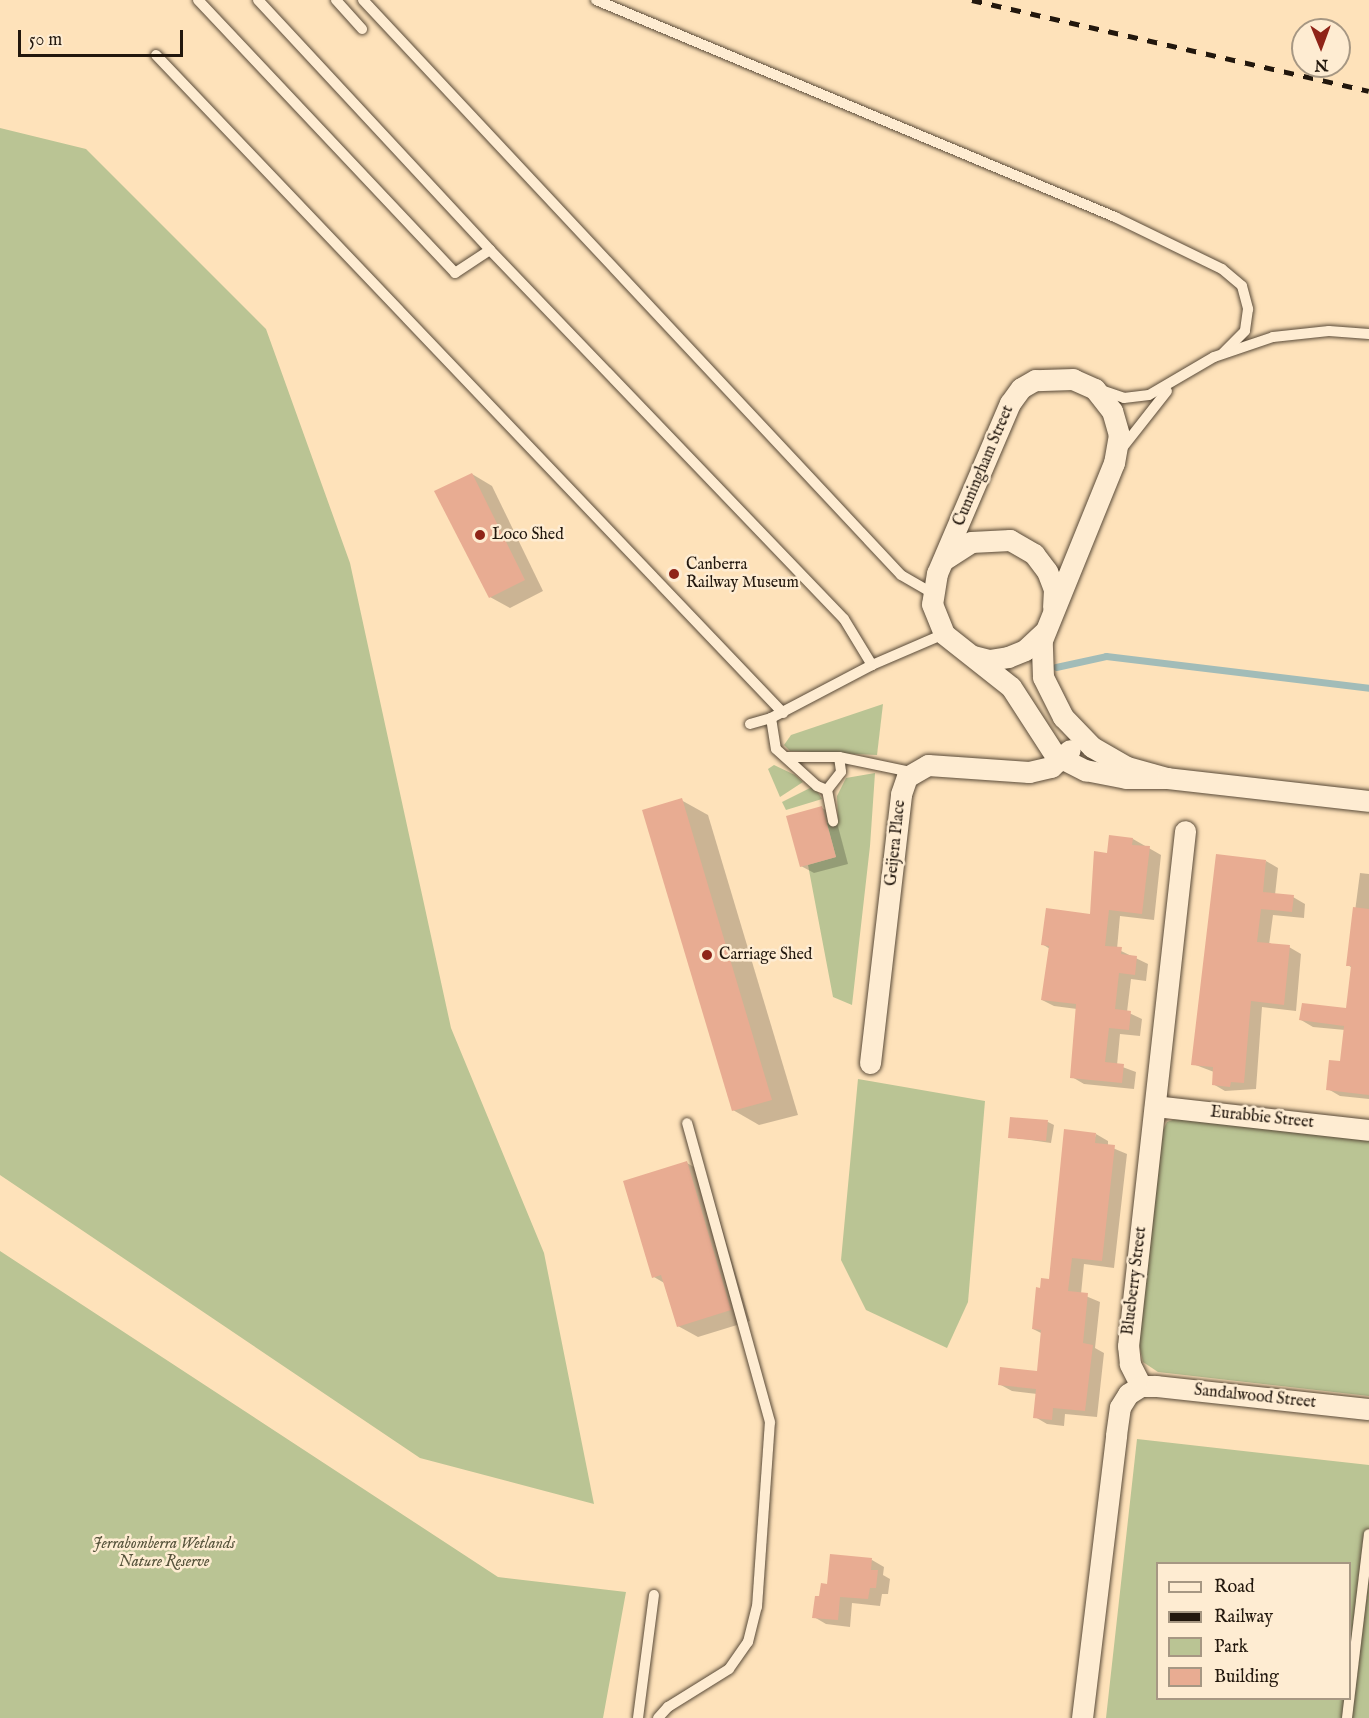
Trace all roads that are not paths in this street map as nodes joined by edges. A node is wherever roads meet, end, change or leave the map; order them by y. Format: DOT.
graph roads {
  1 [pos="198,0"];
  2 [pos="258,0"];
  3 [pos="336,0"];
  4 [pos="363,0"];
  5 [pos="596,0"];
  6 [pos="362,29"];
  7 [pos="156,55"];
  8 [pos="490,250"];
  9 [pos="1369,334"];
  10 [pos="1223,353"];
  11 [pos="1187,373"];
  12 [pos="1084,383"];
  13 [pos="1114,463"];
  14 [pos="941,564"];
  15 [pos="932,593"];
  16 [pos="1052,611"];
  17 [pos="1044,632"];
  18 [pos="944,634"];
  19 [pos="964,652"];
  20 [pos="872,665"];
  21 [pos="783,713"];
  22 [pos="771,718"];
  23 [pos="750,723"];
  24 [pos="1082,739"];
  25 [pos="787,757"];
  26 [pos="839,757"];
  27 [pos="1061,759"];
  28 [pos="911,772"];
  29 [pos="1167,778"];
  30 [pos="827,790"];
  31 [pos="1369,801"];
  32 [pos="833,821"];
  33 [pos="1185,831"];
  34 [pos="870,1064"];
  35 [pos="1155,1106"];
  36 [pos="687,1123"];
  37 [pos="1369,1130"];
  38 [pos="1141,1386"];
  39 [pos="1369,1409"];
  40 [pos="1369,1534"];
  41 [pos="654,1595"];
  42 [pos="1351,1685"];
  43 [pos="1349,1700"];
  44 [pos="638,1718"];
  45 [pos="658,1718"];
  46 [pos="1082,1718"];
  47 [pos="1347,1718"];
  1 -- 8 [label="lane"];
  2 -- 8 [label="lane"];
  3 -- 6 [label="lane"];
  4 -- 15 [label="lane"];
  5 -- 10 [label="lane"];
  7 -- 21 [label="lane"];
  8 -- 20 [label="lane"];
  9 -- 10 [label="lane"];
  10 -- 11 [label="lane"];
  11 -- 12 [label="lane"];
  11 -- 13 [label="lane"];
  12 -- 13 [label="street, Cunningham Street"];
  12 -- 14 [label="street, Cunningham Street"];
  13 -- 16 [label="street, Cunningham Street"];
  14 -- 15 [label="street, Cunningham Street"];
  14 -- 16 [label="street"];
  15 -- 18 [label="street, Cunningham Street"];
  16 -- 17 [label="street, Cunningham Street"];
  17 -- 19 [label="street"];
  17 -- 24 [label="street, Cunningham Street"];
  18 -- 19 [label="street, Cunningham Street"];
  18 -- 20 [label="lane"];
  19 -- 27 [label="street, Cunningham Street"];
  20 -- 21 [label="lane"];
  21 -- 22 [label="lane"];
  22 -- 23 [label="lane"];
  22 -- 25 [label="lane"];
  24 -- 27 [label="street"];
  24 -- 29 [label="street, Cunningham Street"];
  25 -- 26 [label="lane"];
  25 -- 30 [label="lane"];
  26 -- 28 [label="lane"];
  26 -- 30 [label="lane"];
  27 -- 28 [label="street"];
  27 -- 29 [label="street, Cunningham Street"];
  28 -- 34 [label="street, Geijera Place"];
  29 -- 31 [label="street, Cunningham Street"];
  30 -- 32 [label="lane"];
  33 -- 35 [label="street, Blueberry Street"];
  35 -- 37 [label="street, Eurabbie Street"];
  35 -- 38 [label="street, Blueberry Street"];
  36 -- 45 [label="lane"];
  38 -- 39 [label="street, Sandalwood Street"];
  38 -- 46 [label="street"];
  40 -- 42 [label="lane"];
  41 -- 44 [label="lane"];
  43 -- 47 [label="lane"];
}
